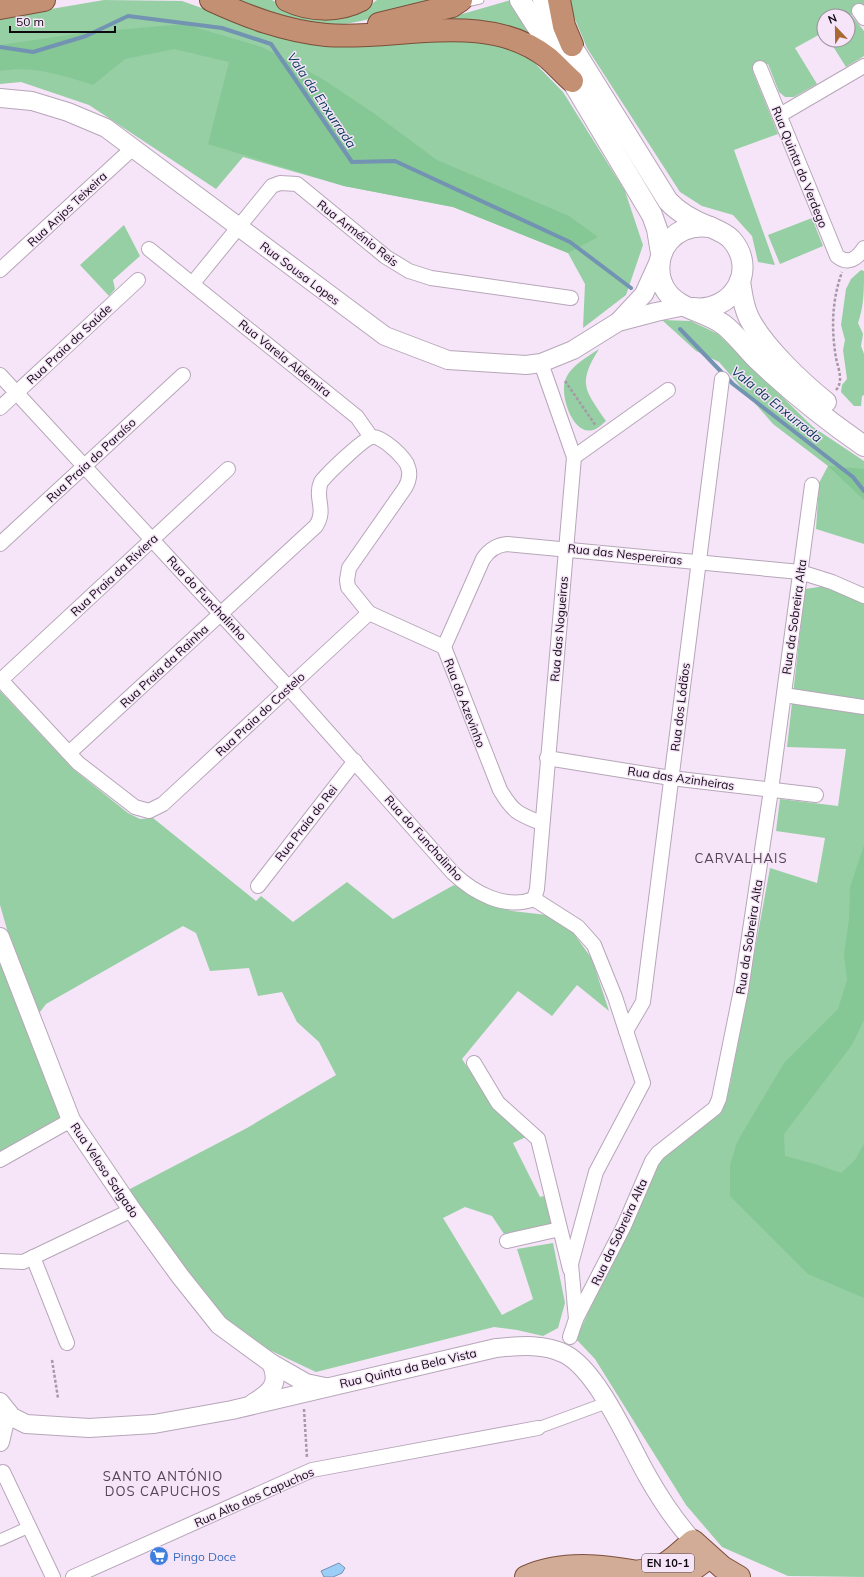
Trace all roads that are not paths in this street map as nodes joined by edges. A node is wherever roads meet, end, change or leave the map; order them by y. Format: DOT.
graph roads {
  1 [pos="44,0"];
  2 [pos="211,0"];
  3 [pos="287,0"];
  4 [pos="361,0"];
  5 [pos="480,0"];
  6 [pos="520,0"];
  7 [pos="543,0"];
  8 [pos="560,0"];
  9 [pos="457,3"];
  10 [pos="0,8"];
  11 [pos="339,34"];
  12 [pos="572,45"];
  13 [pos="864,66"];
  14 [pos="760,68"];
  15 [pos="572,81"];
  16 [pos="0,98"];
  17 [pos="780,115"];
  18 [pos="134,147"];
  19 [pos="238,227"];
  20 [pos="710,227"];
  21 [pos="149,248"];
  22 [pos="864,248"];
  23 [pos="660,257"];
  24 [pos="0,270"];
  25 [pos="138,280"];
  26 [pos="740,281"];
  27 [pos="193,283"];
  28 [pos="571,298"];
  29 [pos="689,307"];
  30 [pos="618,322"];
  31 [pos="541,363"];
  32 [pos="0,375"];
  33 [pos="183,375"];
  34 [pos="722,379"];
  35 [pos="668,390"];
  36 [pos="17,393"];
  37 [pos="0,408"];
  38 [pos="864,432"];
  39 [pos="371,437"];
  40 [pos="864,446"];
  41 [pos="574,457"];
  42 [pos="85,466"];
  43 [pos="228,470"];
  44 [pos="812,485"];
  45 [pos="152,539"];
  46 [pos="0,544"];
  47 [pos="567,548"];
  48 [pos="698,562"];
  49 [pos="800,572"];
  50 [pos="864,596"];
  51 [pos="220,613"];
  52 [pos="369,613"];
  53 [pos="444,647"];
  54 [pos="0,679"];
  55 [pos="289,688"];
  56 [pos="784,695"];
  57 [pos="864,707"];
  58 [pos="69,753"];
  59 [pos="547,758"];
  60 [pos="355,761"];
  61 [pos="671,778"];
  62 [pos="771,790"];
  63 [pos="816,795"];
  64 [pos="541,823"];
  65 [pos="258,886"];
  66 [pos="534,899"];
  67 [pos="0,937"];
  68 [pos="626,1031"];
  69 [pos="474,1063"];
  70 [pos="71,1120"];
  71 [pos="0,1160"];
  72 [pos="132,1210"];
  73 [pos="560,1229"];
  74 [pos="507,1241"];
  75 [pos="33,1257"];
  76 [pos="0,1261"];
  77 [pos="571,1273"];
  78 [pos="576,1319"];
  79 [pos="570,1337"];
  80 [pos="67,1343"];
  81 [pos="548,1348"];
  82 [pos="570,1358"];
  83 [pos="271,1363"];
  84 [pos="296,1376"];
  85 [pos="274,1385"];
  86 [pos="328,1387"];
  87 [pos="296,1395"];
  88 [pos="0,1403"];
  89 [pos="606,1403"];
  90 [pos="250,1405"];
  91 [pos="26,1424"];
  92 [pos="538,1428"];
  93 [pos="0,1441"];
  94 [pos="1,1468"];
  95 [pos="29,1527"];
  96 [pos="0,1540"];
  97 [pos="693,1541"];
  98 [pos="709,1558"];
  99 [pos="636,1572"];
  100 [pos="53,1577"];
  101 [pos="73,1577"];
  102 [pos="526,1577"];
  103 [pos="667,1577"];
  104 [pos="672,1577"];
  105 [pos="739,1577"];
  1 -- 10 [label="highway"];
  2 -- 11 [label="highway"];
  3 -- 4 [label="highway"];
  5 -- 9 [label="lane"];
  6 -- 15 [label="main road"];
  7 -- 12 [label="main road"];
  8 -- 12 [label="highway"];
  9 -- 11 [label="highway"];
  11 -- 15 [label="highway"];
  12 -- 20 [label="main road"];
  13 -- 17 [label="street"];
  14 -- 17 [label="street, Rua Quinta do Verdego"];
  15 -- 23 [label="main road"];
  16 -- 18 [label="street, Rua Sousa Lopes"];
  17 -- 22 [label="street, Rua Quinta do Verdego"];
  18 -- 19 [label="street, Rua Sousa Lopes"];
  18 -- 24 [label="street, Rua Anjos Teixeira"];
  19 -- 27 [label="street"];
  19 -- 28 [label="street, Rua Arménio Reis"];
  19 -- 31 [label="street, Rua Sousa Lopes"];
  20 -- 23 [label="main road"];
  20 -- 26 [label="main road"];
  21 -- 27 [label="street, Rua Varela Aldemira"];
  23 -- 29 [label="main road"];
  23 -- 30 [label="street, Rua Sousa Lopes"];
  25 -- 36 [label="street, Rua Praia da Saúde"];
  26 -- 29 [label="main road"];
  26 -- 38 [label="main road"];
  27 -- 39 [label="street, Rua Varela Aldemira"];
  29 -- 30 [label="street, Rua Sousa Lopes"];
  29 -- 40 [label="main road"];
  30 -- 31 [label="street, Rua Sousa Lopes"];
  31 -- 41 [label="street, Rua das Nogueiras"];
  32 -- 36 [label="street, Rua do Funchalinho"];
  33 -- 42 [label="street, Rua Praia do Paraíso"];
  34 -- 48 [label="street, Rua dos Lódãos"];
  35 -- 41 [label="street"];
  36 -- 37 [label="street, Rua Praia da Saúde"];
  36 -- 42 [label="street, Rua do Funchalinho"];
  39 -- 51 [label="street, Rua Praia da Rainha"];
  39 -- 52 [label="street, Rua do Azevinho"];
  41 -- 47 [label="street, Rua das Nogueiras"];
  42 -- 45 [label="street, Rua do Funchalinho"];
  42 -- 46 [label="street, Rua Praia do Paraíso"];
  43 -- 45 [label="street, Rua Praia da Riviera"];
  44 -- 49 [label="street, Rua da Sobreira Alta"];
  45 -- 51 [label="street, Rua do Funchalinho"];
  45 -- 54 [label="street, Rua Praia da Riviera"];
  47 -- 48 [label="street, Rua das Nespereiras"];
  47 -- 53 [label="street, Rua das Nespereiras"];
  47 -- 59 [label="street, Rua das Nogueiras"];
  48 -- 49 [label="street, Rua das Nespereiras"];
  48 -- 61 [label="street, Rua dos Lódãos"];
  49 -- 50 [label="street, Rua das Nespereiras"];
  49 -- 56 [label="street, Rua da Sobreira Alta"];
  51 -- 55 [label="street, Rua do Funchalinho"];
  51 -- 58 [label="street, Rua Praia da Rainha"];
  52 -- 53 [label="street, Rua do Azevinho"];
  52 -- 55 [label="street, Rua Praia do Castelo"];
  53 -- 64 [label="street, Rua do Azevinho"];
  54 -- 58 [label="street"];
  55 -- 58 [label="street, Rua Praia do Castelo"];
  55 -- 60 [label="street, Rua do Funchalinho"];
  56 -- 57 [label="street"];
  56 -- 62 [label="street, Rua da Sobreira Alta"];
  59 -- 61 [label="street, Rua das Azinheiras"];
  59 -- 64 [label="street, Rua das Nogueiras"];
  60 -- 65 [label="street, Rua Praia do Rei"];
  60 -- 66 [label="street, Rua do Funchalinho"];
  61 -- 62 [label="street, Rua das Azinheiras"];
  61 -- 68 [label="street, Rua dos Lódãos"];
  62 -- 63 [label="street, Rua das Azinheiras"];
  62 -- 78 [label="street, Rua da Sobreira Alta"];
  64 -- 66 [label="street, Rua das Nogueiras"];
  66 -- 68 [label="street"];
  67 -- 70 [label="street, Rua Veloso Salgado"];
  68 -- 77 [label="street"];
  69 -- 73 [label="street"];
  70 -- 71 [label="street"];
  70 -- 72 [label="street, Rua Veloso Salgado"];
  72 -- 75 [label="street"];
  72 -- 83 [label="street, Rua Veloso Salgado"];
  73 -- 74 [label="street"];
  73 -- 77 [label="street"];
  75 -- 76 [label="street"];
  75 -- 80 [label="street"];
  77 -- 78 [label="street"];
  78 -- 79 [label="street"];
  79 -- 81 [label="street"];
  79 -- 82 [label="street"];
  81 -- 82 [label="street, Rua Quinta da Bela Vista"];
  81 -- 86 [label="street, Rua Quinta da Bela Vista"];
  82 -- 89 [label="street, Rua Quinta da Bela Vista"];
  83 -- 84 [label="street, Rua Veloso Salgado"];
  83 -- 85 [label="street"];
  84 -- 86 [label="street, Rua Veloso Salgado"];
  84 -- 87 [label="street"];
  85 -- 87 [label="street"];
  85 -- 90 [label="street"];
  86 -- 87 [label="street, Rua Quinta da Bela Vista"];
  87 -- 90 [label="street, Rua Quinta da Bela Vista"];
  88 -- 91 [label="street"];
  88 -- 93 [label="street"];
  89 -- 92 [label="street"];
  89 -- 97 [label="street, Rua Quinta da Bela Vista"];
  90 -- 91 [label="street, Rua Quinta da Bela Vista"];
  91 -- 93 [label="street"];
  92 -- 101 [label="street, Rua Alto dos Capuchos"];
  94 -- 95 [label="street"];
  95 -- 96 [label="street"];
  95 -- 100 [label="street"];
  97 -- 98 [label="main road, EN 10-1"];
  97 -- 99 [label="main road, EN 10-1"];
  98 -- 104 [label="main road, EN 10-1"];
  98 -- 105 [label="main road, EN 10-1"];
  99 -- 102 [label="main road, EN 10-1"];
  99 -- 103 [label="main road, EN 10-1"];
}
